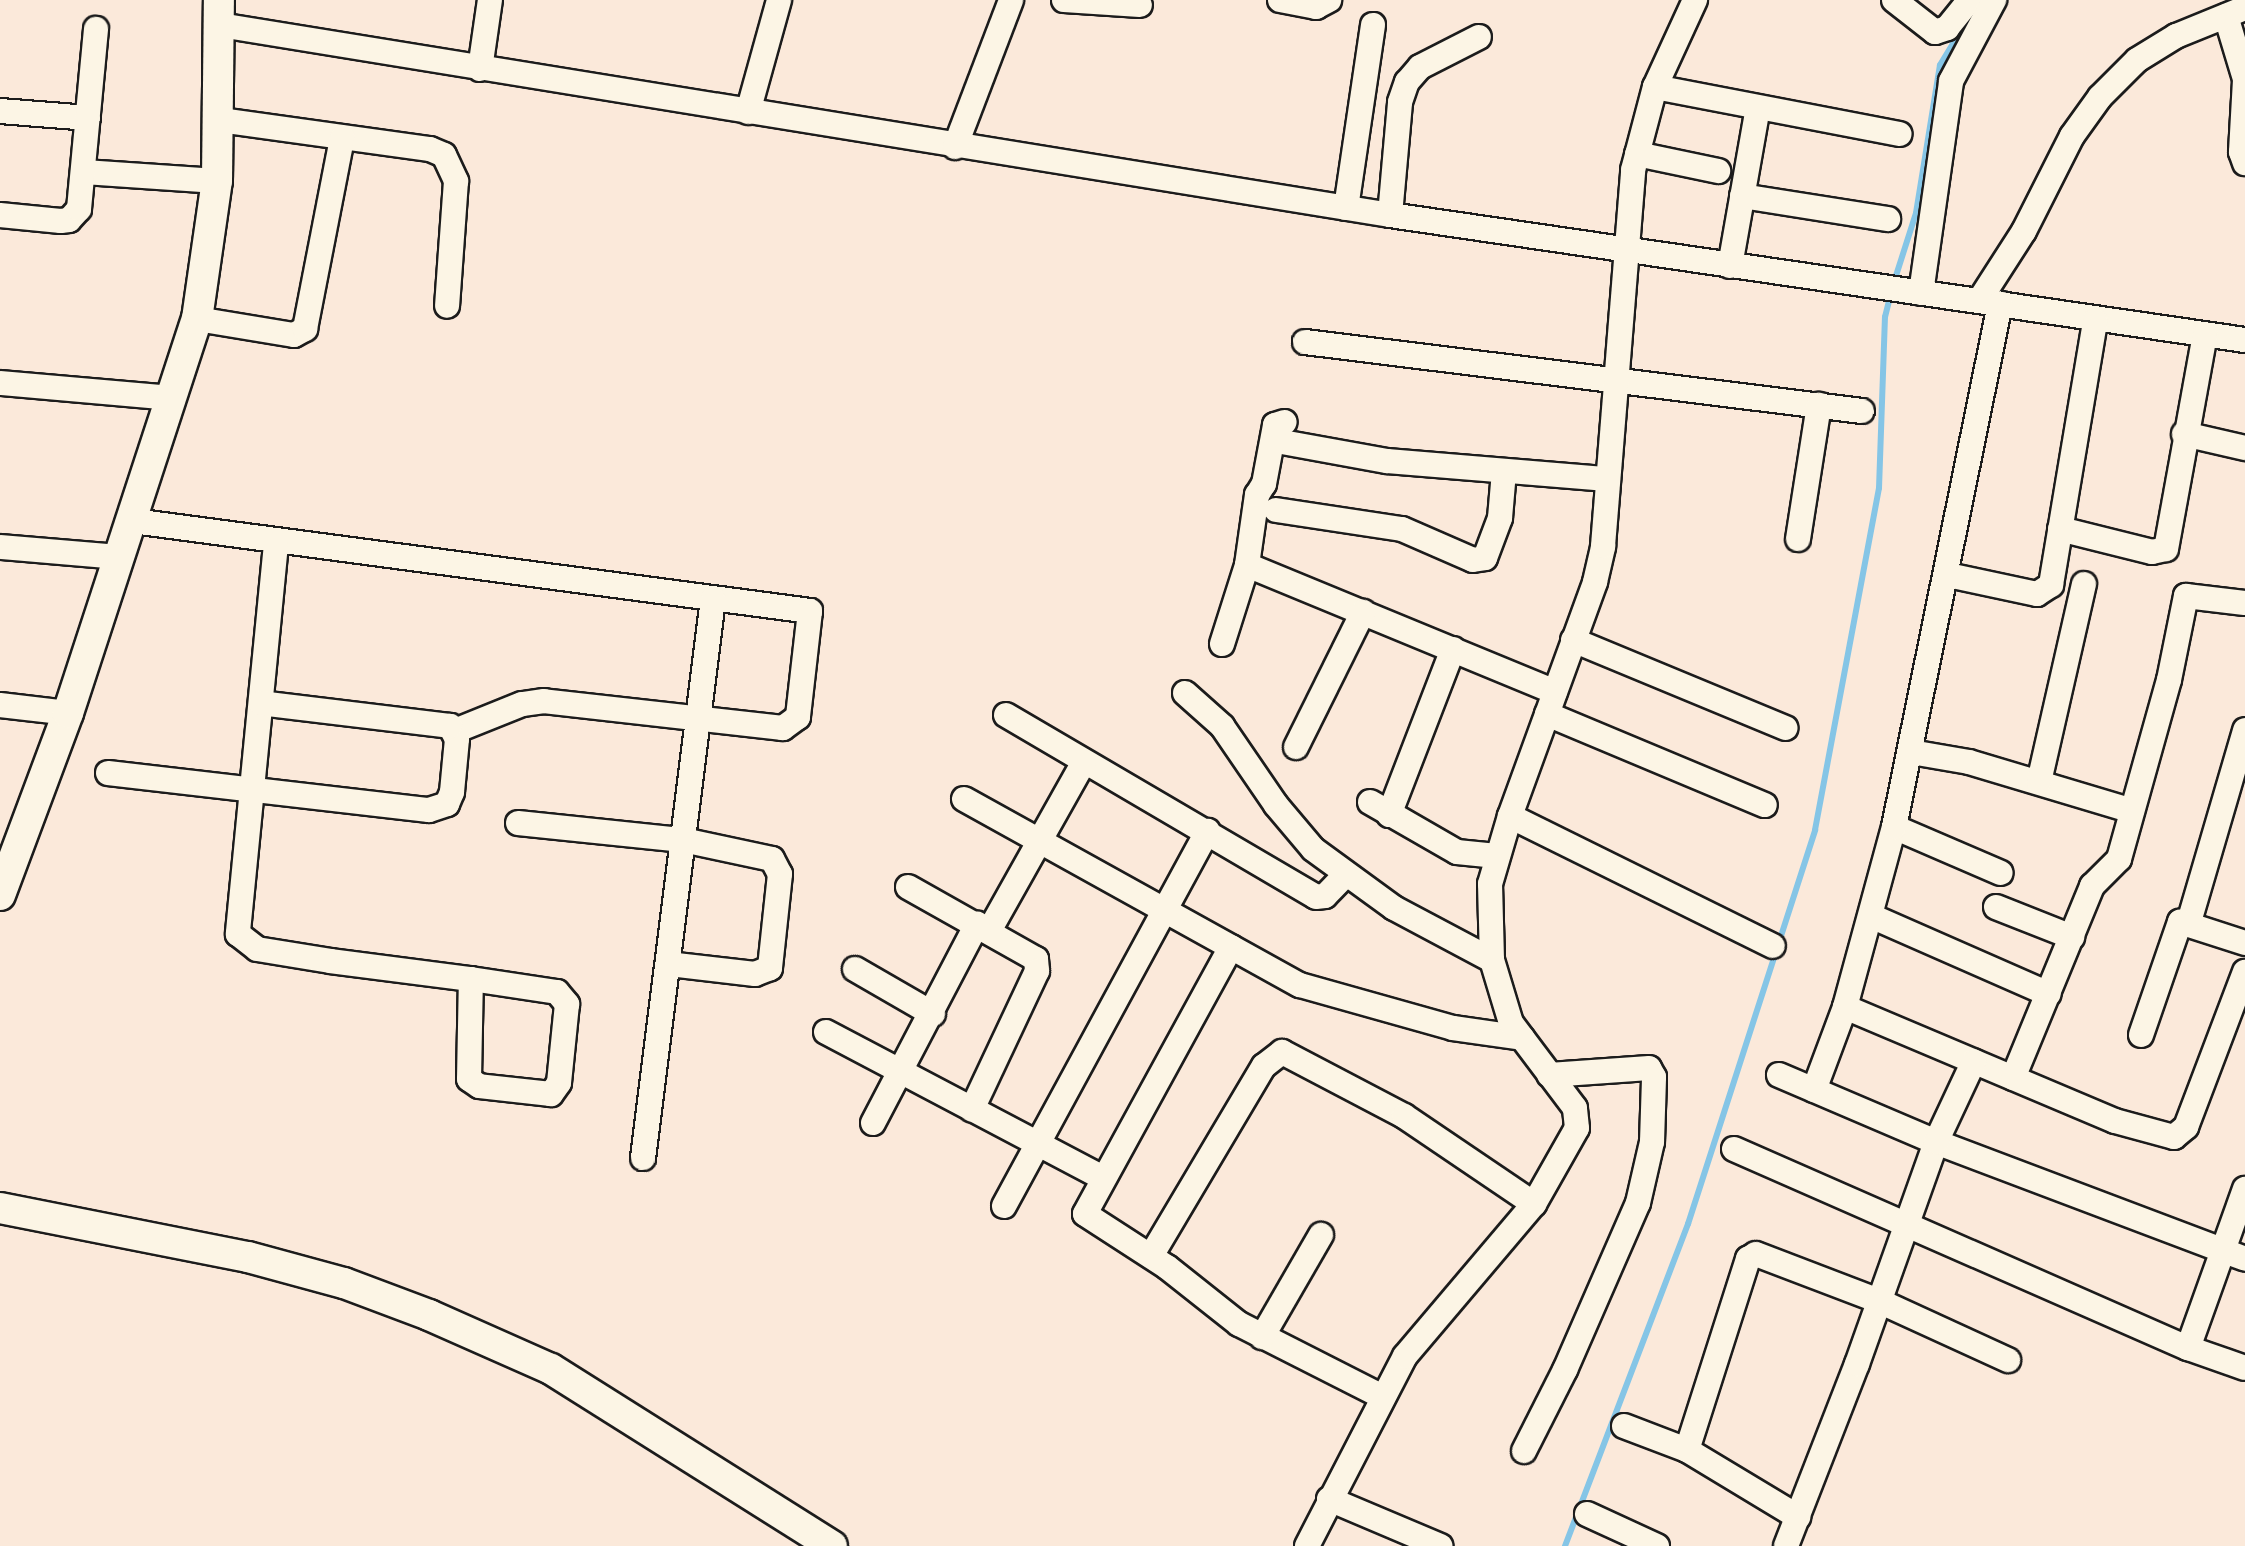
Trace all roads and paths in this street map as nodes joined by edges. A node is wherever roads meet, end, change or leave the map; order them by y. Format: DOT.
graph roads {
  1 [pos="490,0"];
  2 [pos="779,0"];
  3 [pos="1011,0"];
  4 [pos="1064,0"];
  5 [pos="1280,0"];
  6 [pos="1329,0"];
  7 [pos="1695,0"];
  8 [pos="1894,0"];
  9 [pos="1970,0"];
  10 [pos="1994,0"];
  11 [pos="1140,5"];
  12 [pos="220,12"];
  13 [pos="2235,12"];
  14 [pos="1373,25"];
  15 [pos="96,29"];
  16 [pos="1479,37"];
  17 [pos="480,69"];
  18 [pos="2245,79"];
  19 [pos="1655,87"];
  20 [pos="1758,107"];
  21 [pos="0,111"];
  22 [pos="748,112"];
  23 [pos="88,118"];
  24 [pos="220,120"];
  25 [pos="1900,134"];
  26 [pos="342,138"];
  27 [pos="954,148"];
  28 [pos="1637,154"];
  29 [pos="2245,163"];
  30 [pos="1718,171"];
  31 [pos="84,172"];
  32 [pos="217,181"];
  33 [pos="1742,196"];
  34 [pos="1346,208"];
  35 [pos="0,215"];
  36 [pos="1390,215"];
  37 [pos="1888,219"];
  38 [pos="1627,251"];
  39 [pos="1730,266"];
  40 [pos="1901,290"];
  41 [pos="1989,303"];
  42 [pos="447,306"];
  43 [pos="197,319"];
  44 [pos="2095,321"];
  45 [pos="2205,335"];
  46 [pos="2245,340"];
  47 [pos="1304,342"];
  48 [pos="1618,378"];
  49 [pos="0,383"];
  50 [pos="171,398"];
  51 [pos="1819,405"];
  52 [pos="1862,411"];
  53 [pos="2184,434"];
  54 [pos="2245,448"];
  55 [pos="1504,471"];
  56 [pos="1607,479"];
  57 [pos="1276,510"];
  58 [pos="133,521"];
  59 [pos="2060,529"];
  60 [pos="1798,539"];
  61 [pos="276,544"];
  62 [pos="0,547"];
  63 [pos="119,557"];
  64 [pos="1247,565"];
  65 [pos="1948,575"];
  66 [pos="2084,584"];
  67 [pos="713,599"];
  68 [pos="2245,603"];
  69 [pos="1363,612"];
  70 [pos="1573,640"];
  71 [pos="1222,643"];
  72 [pos="1452,649"];
  73 [pos="1185,693"];
  74 [pos="261,703"];
  75 [pos="1551,703"];
  76 [pos="0,705"];
  77 [pos="68,713"];
  78 [pos="1006,715"];
  79 [pos="699,718"];
  80 [pos="1785,728"];
  81 [pos="2245,730"];
  82 [pos="455,731"];
  83 [pos="1296,747"];
  84 [pos="1911,752"];
  85 [pos="1084,762"];
  86 [pos="108,773"];
  87 [pos="2039,782"];
  88 [pos="251,792"];
  89 [pos="964,799"];
  90 [pos="1765,805"];
  91 [pos="2132,811"];
  92 [pos="1510,816"];
  93 [pos="518,823"];
  94 [pos="1894,827"];
  95 [pos="1208,831"];
  96 [pos="683,840"];
  97 [pos="1040,842"];
  98 [pos="1497,856"];
  99 [pos="2001,873"];
  100 [pos="1345,875"];
  101 [pos="908,887"];
  102 [pos="0,895"];
  103 [pos="1996,907"];
  104 [pos="1163,910"];
  105 [pos="1871,916"];
  106 [pos="2189,922"];
  107 [pos="983,928"];
  108 [pos="2072,937"];
  109 [pos="2245,943"];
  110 [pos="1773,946"];
  111 [pos="1231,947"];
  112 [pos="1492,960"];
  113 [pos="668,964"];
  114 [pos="855,969"];
  115 [pos="2245,972"];
  116 [pos="471,979"];
  117 [pos="2049,994"];
  118 [pos="1844,1007"];
  119 [pos="933,1014"];
  120 [pos="826,1032"];
  121 [pos="2141,1035"];
  122 [pos="1522,1038"];
  123 [pos="1974,1061"];
  124 [pos="902,1074"];
  125 [pos="1549,1075"];
  126 [pos="1779,1075"];
  127 [pos="2013,1078"];
  128 [pos="1814,1090"];
  129 [pos="972,1108"];
  130 [pos="873,1123"];
  131 [pos="1936,1142"];
  132 [pos="1038,1144"];
  133 [pos="1734,1149"];
  134 [pos="643,1158"];
  135 [pos="1103,1178"];
  136 [pos="2245,1189"];
  137 [pos="1534,1204"];
  138 [pos="1003,1206"];
  139 [pos="0,1208"];
  140 [pos="1907,1226"];
  141 [pos="1321,1235"];
  142 [pos="2234,1255"];
  143 [pos="1151,1256"];
  144 [pos="1879,1301"];
  145 [pos="1262,1338"];
  146 [pos="2188,1348"];
  147 [pos="2008,1360"];
  148 [pos="2245,1368"];
  149 [pos="1381,1395"];
  150 [pos="1623,1426"];
  151 [pos="1687,1450"];
  152 [pos="1524,1451"];
  153 [pos="1329,1499"];
  154 [pos="1587,1514"];
  155 [pos="1797,1517"];
  156 [pos="832,1546"];
  157 [pos="1307,1546"];
  158 [pos="1440,1546"];
  159 [pos="1657,1546"];
  160 [pos="1786,1546"];
  1 -- 17 [label="street"];
  2 -- 22 [label="street"];
  3 -- 27 [label="street"];
  4 -- 11 [label="street"];
  5 -- 6 [label="street"];
  7 -- 19 [label="street"];
  8 -- 9 [label="street"];
  10 -- 40 [label="street"];
  12 -- 17 [label="street"];
  12 -- 24 [label="main road"];
  13 -- 18 [label="street"];
  13 -- 41 [label="street"];
  14 -- 34 [label="street"];
  15 -- 23 [label="street"];
  16 -- 36 [label="street"];
  17 -- 22 [label="street"];
  18 -- 29 [label="street"];
  19 -- 20 [label="street"];
  19 -- 28 [label="street"];
  20 -- 25 [label="street"];
  20 -- 33 [label="street"];
  21 -- 23 [label="street"];
  22 -- 27 [label="street"];
  23 -- 31 [label="street"];
  24 -- 26 [label="street"];
  24 -- 32 [label="main road"];
  26 -- 42 [label="street"];
  26 -- 43 [label="street"];
  27 -- 34 [label="street"];
  28 -- 30 [label="street"];
  28 -- 38 [label="street"];
  31 -- 32 [label="street"];
  31 -- 35 [label="street"];
  32 -- 43 [label="main road"];
  33 -- 37 [label="street"];
  33 -- 39 [label="street"];
  34 -- 36 [label="street"];
  36 -- 38 [label="street"];
  38 -- 39 [label="street"];
  38 -- 48 [label="street"];
  39 -- 40 [label="street"];
  40 -- 41 [label="street"];
  41 -- 44 [label="street"];
  41 -- 65 [label="street"];
  43 -- 50 [label="main road"];
  44 -- 45 [label="street"];
  44 -- 59 [label="street"];
  45 -- 46 [label="street"];
  45 -- 53 [label="street"];
  47 -- 48 [label="street"];
  48 -- 51 [label="street"];
  48 -- 56 [label="street"];
  49 -- 50 [label="street"];
  50 -- 58 [label="main road"];
  51 -- 52 [label="street"];
  51 -- 60 [label="street"];
  53 -- 54 [label="street"];
  53 -- 59 [label="street"];
  55 -- 56 [label="street"];
  55 -- 57 [label="street"];
  55 -- 64 [label="street"];
  56 -- 70 [label="street"];
  58 -- 61 [label="street"];
  58 -- 63 [label="main road"];
  59 -- 65 [label="street"];
  61 -- 67 [label="street"];
  61 -- 74 [label="street"];
  62 -- 63 [label="street"];
  63 -- 77 [label="main road"];
  64 -- 69 [label="street"];
  64 -- 71 [label="street"];
  65 -- 84 [label="street"];
  66 -- 87 [label="street"];
  67 -- 79 [label="street"];
  67 -- 79 [label="street"];
  68 -- 91 [label="street"];
  69 -- 72 [label="street"];
  69 -- 83 [label="street"];
  70 -- 75 [label="street"];
  70 -- 80 [label="street"];
  72 -- 75 [label="street"];
  72 -- 98 [label="street"];
  73 -- 100 [label="street"];
  74 -- 82 [label="street"];
  74 -- 88 [label="street"];
  75 -- 90 [label="street"];
  75 -- 92 [label="street"];
  76 -- 77 [label="street"];
  77 -- 102 [label="main road"];
  78 -- 85 [label="street"];
  79 -- 82 [label="street"];
  79 -- 96 [label="street"];
  81 -- 106 [label="street"];
  82 -- 88 [label="street"];
  84 -- 87 [label="street"];
  84 -- 94 [label="street"];
  85 -- 95 [label="street"];
  85 -- 97 [label="street"];
  86 -- 88 [label="street"];
  87 -- 91 [label="street"];
  88 -- 116 [label="street"];
  89 -- 97 [label="street"];
  91 -- 108 [label="street"];
  92 -- 98 [label="street"];
  92 -- 110 [label="street"];
  93 -- 96 [label="street"];
  94 -- 99 [label="street"];
  94 -- 105 [label="street"];
  95 -- 100 [label="street"];
  95 -- 104 [label="street"];
  96 -- 113 [label="street"];
  96 -- 113 [label="street"];
  97 -- 104 [label="street"];
  97 -- 107 [label="street"];
  98 -- 112 [label="street"];
  100 -- 112 [label="street"];
  101 -- 107 [label="street"];
  103 -- 108 [label="street"];
  104 -- 111 [label="street"];
  104 -- 132 [label="street"];
  105 -- 117 [label="street"];
  105 -- 118 [label="street"];
  106 -- 109 [label="street"];
  106 -- 121 [label="street"];
  107 -- 119 [label="street"];
  107 -- 129 [label="street"];
  108 -- 117 [label="street"];
  111 -- 122 [label="street"];
  111 -- 135 [label="street"];
  112 -- 122 [label="street"];
  113 -- 134 [label="street"];
  114 -- 119 [label="street"];
  115 -- 127 [label="street"];
  116 -- 116 [label="street"];
  117 -- 127 [label="street"];
  118 -- 123 [label="street"];
  118 -- 128 [label="street"];
  119 -- 124 [label="street"];
  120 -- 124 [label="street"];
  122 -- 125 [label="street"];
  123 -- 127 [label="street"];
  123 -- 131 [label="street"];
  124 -- 129 [label="street"];
  124 -- 130 [label="street"];
  125 -- 137 [label="street"];
  125 -- 152 [label="street"];
  126 -- 128 [label="street"];
  128 -- 131 [label="street"];
  129 -- 132 [label="street"];
  131 -- 140 [label="street"];
  131 -- 142 [label="street"];
  132 -- 135 [label="street"];
  132 -- 138 [label="street"];
  133 -- 140 [label="street"];
  135 -- 143 [label="street"];
  136 -- 142 [label="street"];
  137 -- 143 [label="street"];
  137 -- 149 [label="street"];
  139 -- 156 [label="main road"];
  140 -- 144 [label="street"];
  140 -- 146 [label="street"];
  141 -- 145 [label="street"];
  142 -- 146 [label="street"];
  143 -- 145 [label="street"];
  144 -- 147 [label="street"];
  144 -- 151 [label="street"];
  144 -- 155 [label="street"];
  145 -- 149 [label="street"];
  146 -- 148 [label="street"];
  149 -- 153 [label="street"];
  150 -- 151 [label="street"];
  151 -- 155 [label="street"];
  153 -- 157 [label="street"];
  153 -- 158 [label="street"];
  154 -- 159 [label="street"];
  155 -- 160 [label="street"];
}
